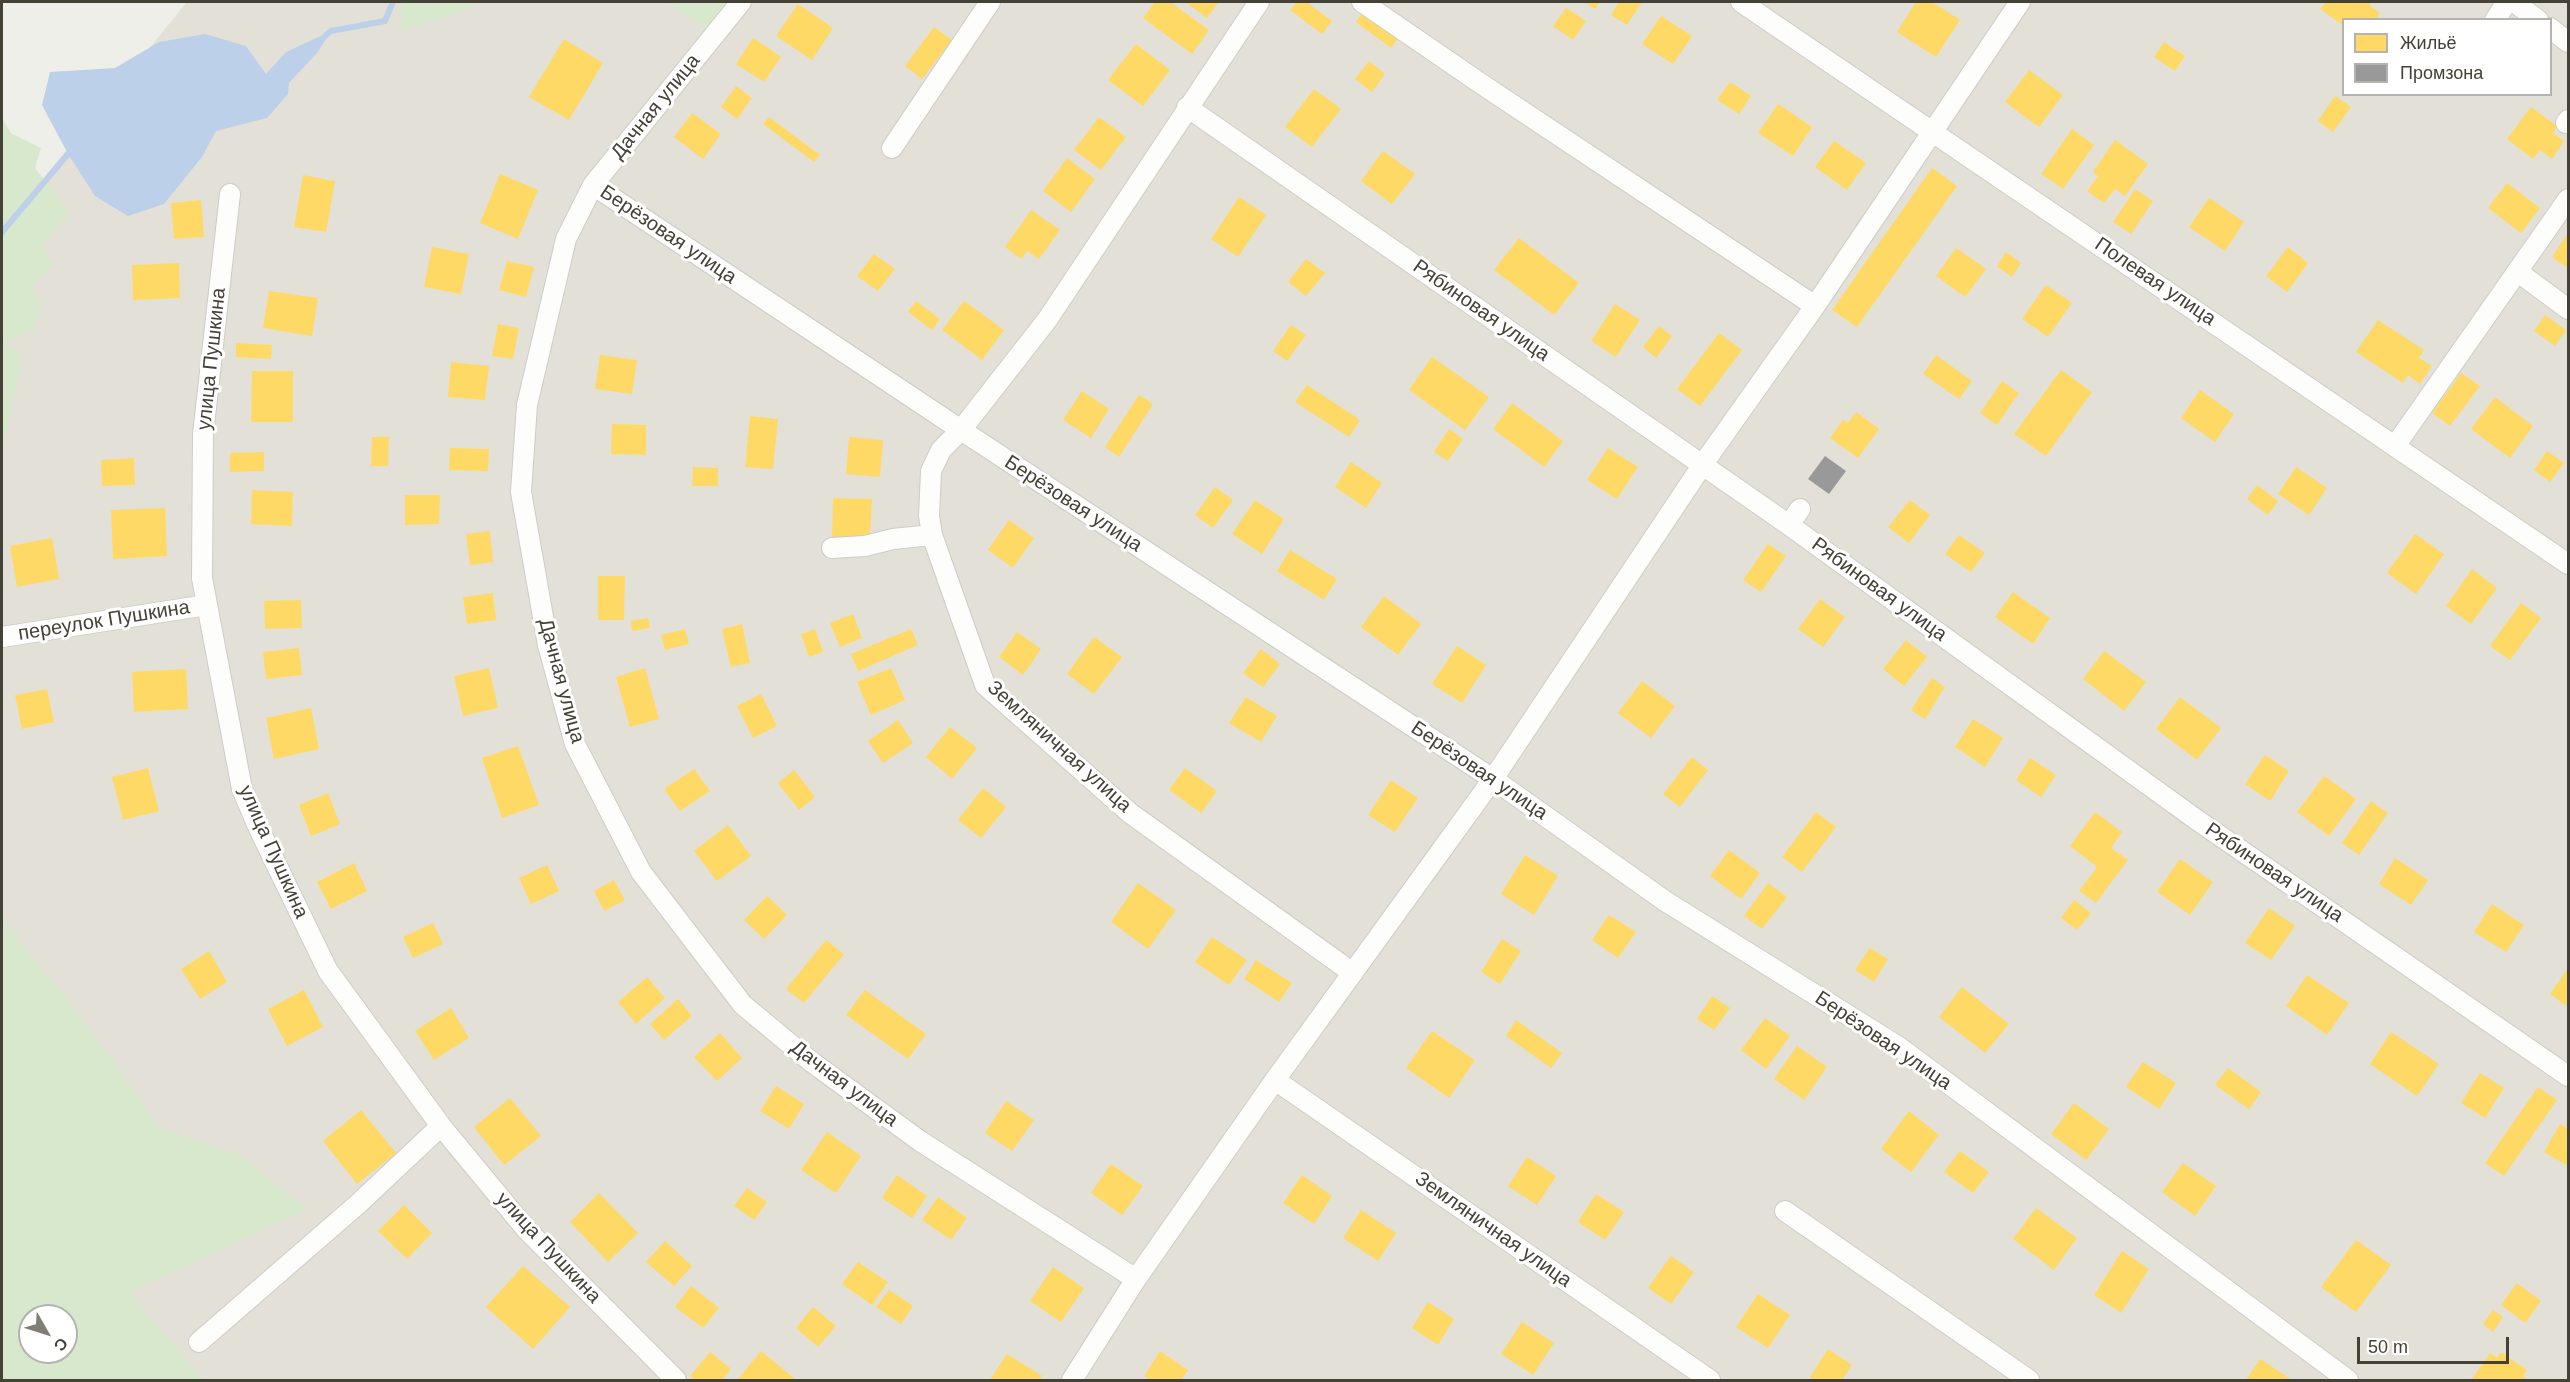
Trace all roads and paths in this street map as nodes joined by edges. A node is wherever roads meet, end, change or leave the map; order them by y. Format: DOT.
graph roads {
  1 [pos="741,2"];
  2 [pos="990,2"];
  3 [pos="1259,2"];
  4 [pos="1362,2"];
  5 [pos="1741,2"];
  6 [pos="2020,2"];
  7 [pos="2507,2"];
  8 [pos="2514,2"];
  9 [pos="2496,18"];
  10 [pos="2535,18"];
  11 [pos="2552,30"];
  12 [pos="2568,42"];
  13 [pos="1187,107"];
  14 [pos="1932,131"];
  15 [pos="892,148"];
  16 [pos="593,185"];
  17 [pos="230,194"];
  18 [pos="2568,199"];
  19 [pos="2518,272"];
  20 [pos="1815,306"];
  21 [pos="2568,309"];
  22 [pos="961,430"];
  23 [pos="2395,446"];
  24 [pos="1703,464"];
  25 [pos="932,535"];
  26 [pos="832,548"];
  27 [pos="2568,564"];
  28 [pos="207,605"];
  29 [pos="2,637"];
  30 [pos="1493,779"];
  31 [pos="1353,973"];
  32 [pos="2568,1076"];
  33 [pos="1275,1080"];
  34 [pos="441,1126"];
  35 [pos="1785,1210"];
  36 [pos="1136,1279"];
  37 [pos="199,1342"];
  38 [pos="676,1380"];
  39 [pos="1072,1380"];
  40 [pos="1710,1380"];
  41 [pos="2029,1380"];
  42 [pos="2348,1380"];
  1 -- 16 [label="street, Дачная улица"];
  2 -- 15 [label="street"];
  3 -- 13 [label="street, Земляничная улица"];
  4 -- 20 [label="street"];
  5 -- 14 [label="street, Полевая улица"];
  6 -- 14 [label="street"];
  7 -- 9 [label="street"];
  8 -- 10 [label="street"];
  11 -- 12 [label="street"];
  13 -- 22 [label="street, Земляничная улица"];
  13 -- 24 [label="street, Рябиновая улица"];
  14 -- 20 [label="street"];
  14 -- 23 [label="street, Полевая улица"];
  16 -- 22 [label="street, Берёзовая улица"];
  16 -- 36 [label="street, Дачная улица"];
  17 -- 28 [label="street, улица Пушкина"];
  18 -- 19 [label="street"];
  19 -- 21 [label="street"];
  19 -- 23 [label="street"];
  20 -- 24 [label="street"];
  22 -- 25 [label="street, Земляничная улица"];
  22 -- 30 [label="street, Берёзовая улица"];
  23 -- 27 [label="street, Полевая улица"];
  24 -- 30 [label="street"];
  24 -- 32 [label="street, Рябиновая улица"];
  25 -- 26 [label="street"];
  25 -- 31 [label="street, Земляничная улица"];
  28 -- 29 [label="street, переулок Пушкина"];
  28 -- 34 [label="street, улица Пушкина"];
  30 -- 31 [label="street"];
  30 -- 42 [label="street, Берёзовая улица"];
  31 -- 33 [label="street"];
  33 -- 36 [label="street"];
  33 -- 40 [label="street, Земляничная улица"];
  34 -- 37 [label="street"];
  34 -- 38 [label="street, улица Пушкина"];
  35 -- 41 [label="street"];
  36 -- 39 [label="street"];
}
